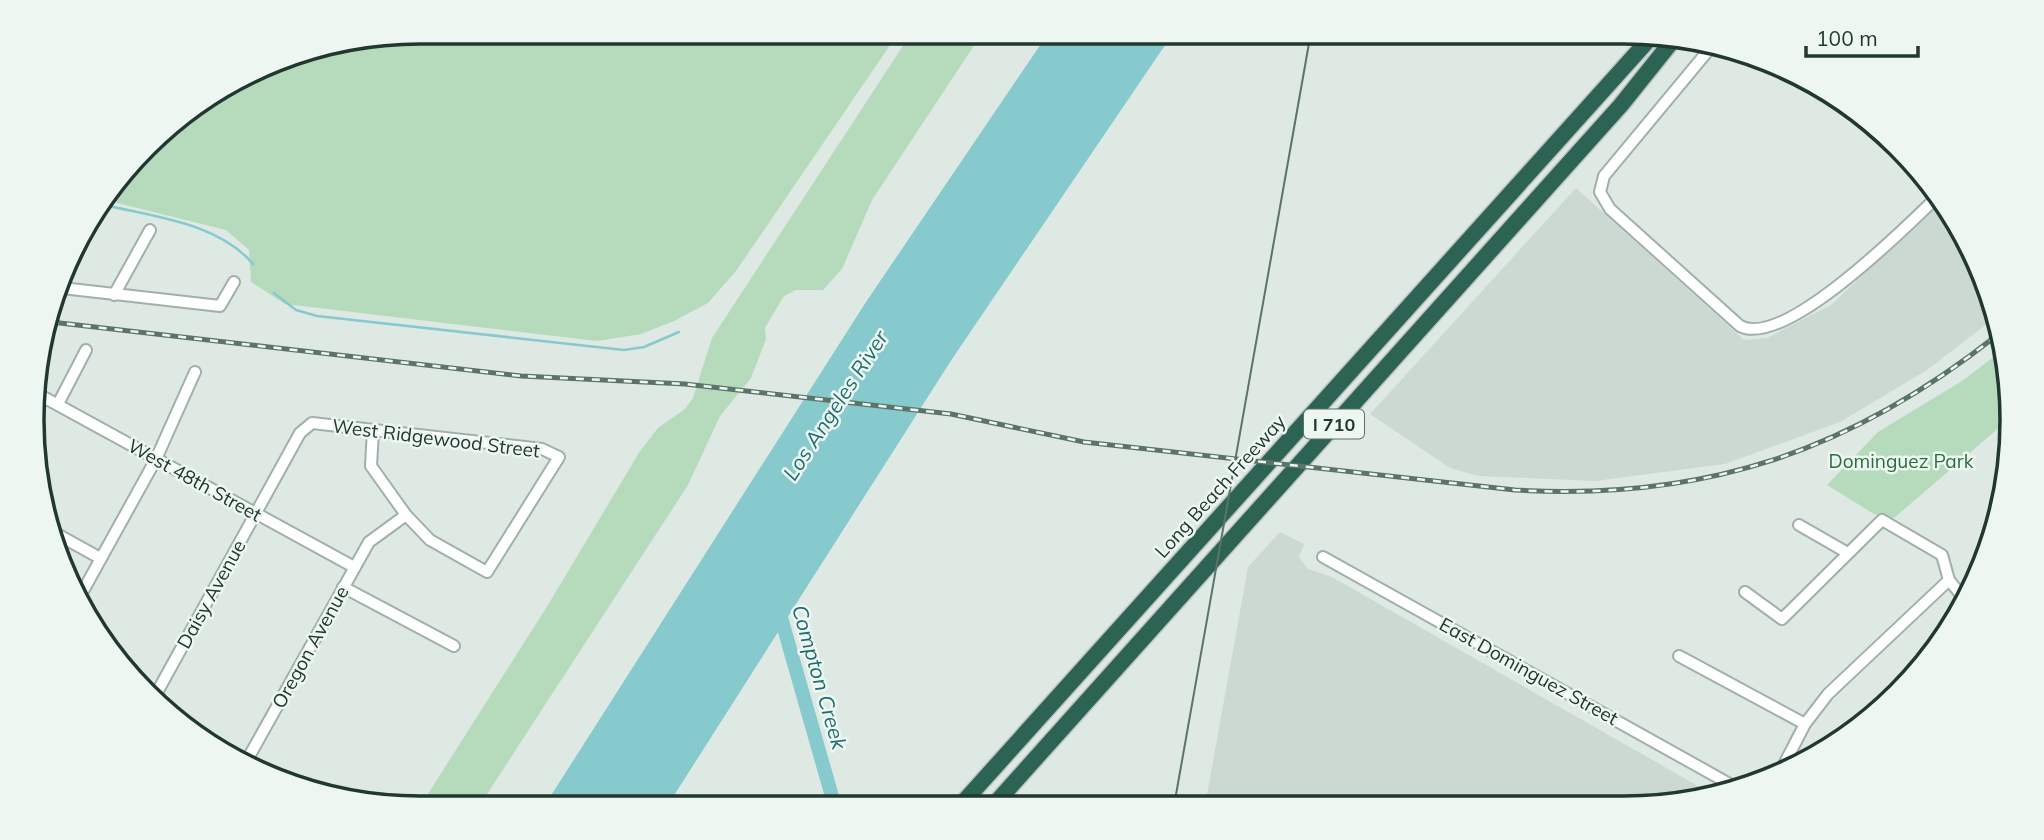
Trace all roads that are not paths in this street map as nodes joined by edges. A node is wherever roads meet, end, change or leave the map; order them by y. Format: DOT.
graph roads {
  1 [pos="1644,45"];
  2 [pos="1668,47"];
  3 [pos="1706,53"];
  4 [pos="1931,203"];
  5 [pos="150,230"];
  6 [pos="234,282"];
  7 [pos="68,289"];
  8 [pos="114,295"];
  9 [pos="86,350"];
  10 [pos="195,372"];
  11 [pos="45,397"];
  12 [pos="58,404"];
  13 [pos="312,423"];
  14 [pos="373,430"];
  15 [pos="156,459"];
  16 [pos="255,513"];
  17 [pos="406,515"];
  18 [pos="1799,525"];
  19 [pos="63,538"];
  20 [pos="1846,552"];
  21 [pos="1323,556"];
  22 [pos="100,558"];
  23 [pos="354,567"];
  24 [pos="1949,580"];
  25 [pos="343,587"];
  26 [pos="84,588"];
  27 [pos="1745,592"];
  28 [pos="1958,592"];
  29 [pos="454,646"];
  30 [pos="1679,656"];
  31 [pos="158,690"];
  32 [pos="1805,724"];
  33 [pos="250,755"];
  34 [pos="1787,758"];
  35 [pos="1726,782"];
  36 [pos="968,796"];
  37 [pos="1002,796"];
  1 -- 36 [label="highway, Long Beach Freeway / I 710"];
  2 -- 37 [label="highway, I 710"];
  3 -- 4 [label="street"];
  5 -- 8 [label="street"];
  6 -- 8 [label="street"];
  7 -- 8 [label="street"];
  9 -- 12 [label="street"];
  10 -- 15 [label="street"];
  11 -- 12 [label="street, West 48th Street"];
  12 -- 15 [label="street, West 48th Street"];
  13 -- 14 [label="street, West Ridgewood Street"];
  13 -- 16 [label="street, Daisy Avenue"];
  14 -- 17 [label="street"];
  14 -- 17 [label="street, West Ridgewood Street"];
  15 -- 16 [label="street, West 48th Street"];
  15 -- 22 [label="street"];
  16 -- 23 [label="street, West 48th Street"];
  16 -- 31 [label="street, Daisy Avenue"];
  17 -- 23 [label="street, Oregon Avenue"];
  18 -- 20 [label="street"];
  19 -- 22 [label="street"];
  20 -- 24 [label="street"];
  20 -- 27 [label="street"];
  21 -- 35 [label="street, East Dominguez Street"];
  22 -- 26 [label="street"];
  23 -- 25 [label="street, Oregon Avenue"];
  24 -- 28 [label="street"];
  24 -- 32 [label="street"];
  25 -- 29 [label="street"];
  25 -- 33 [label="street, Oregon Avenue"];
  30 -- 32 [label="street"];
  32 -- 34 [label="street"];
}
